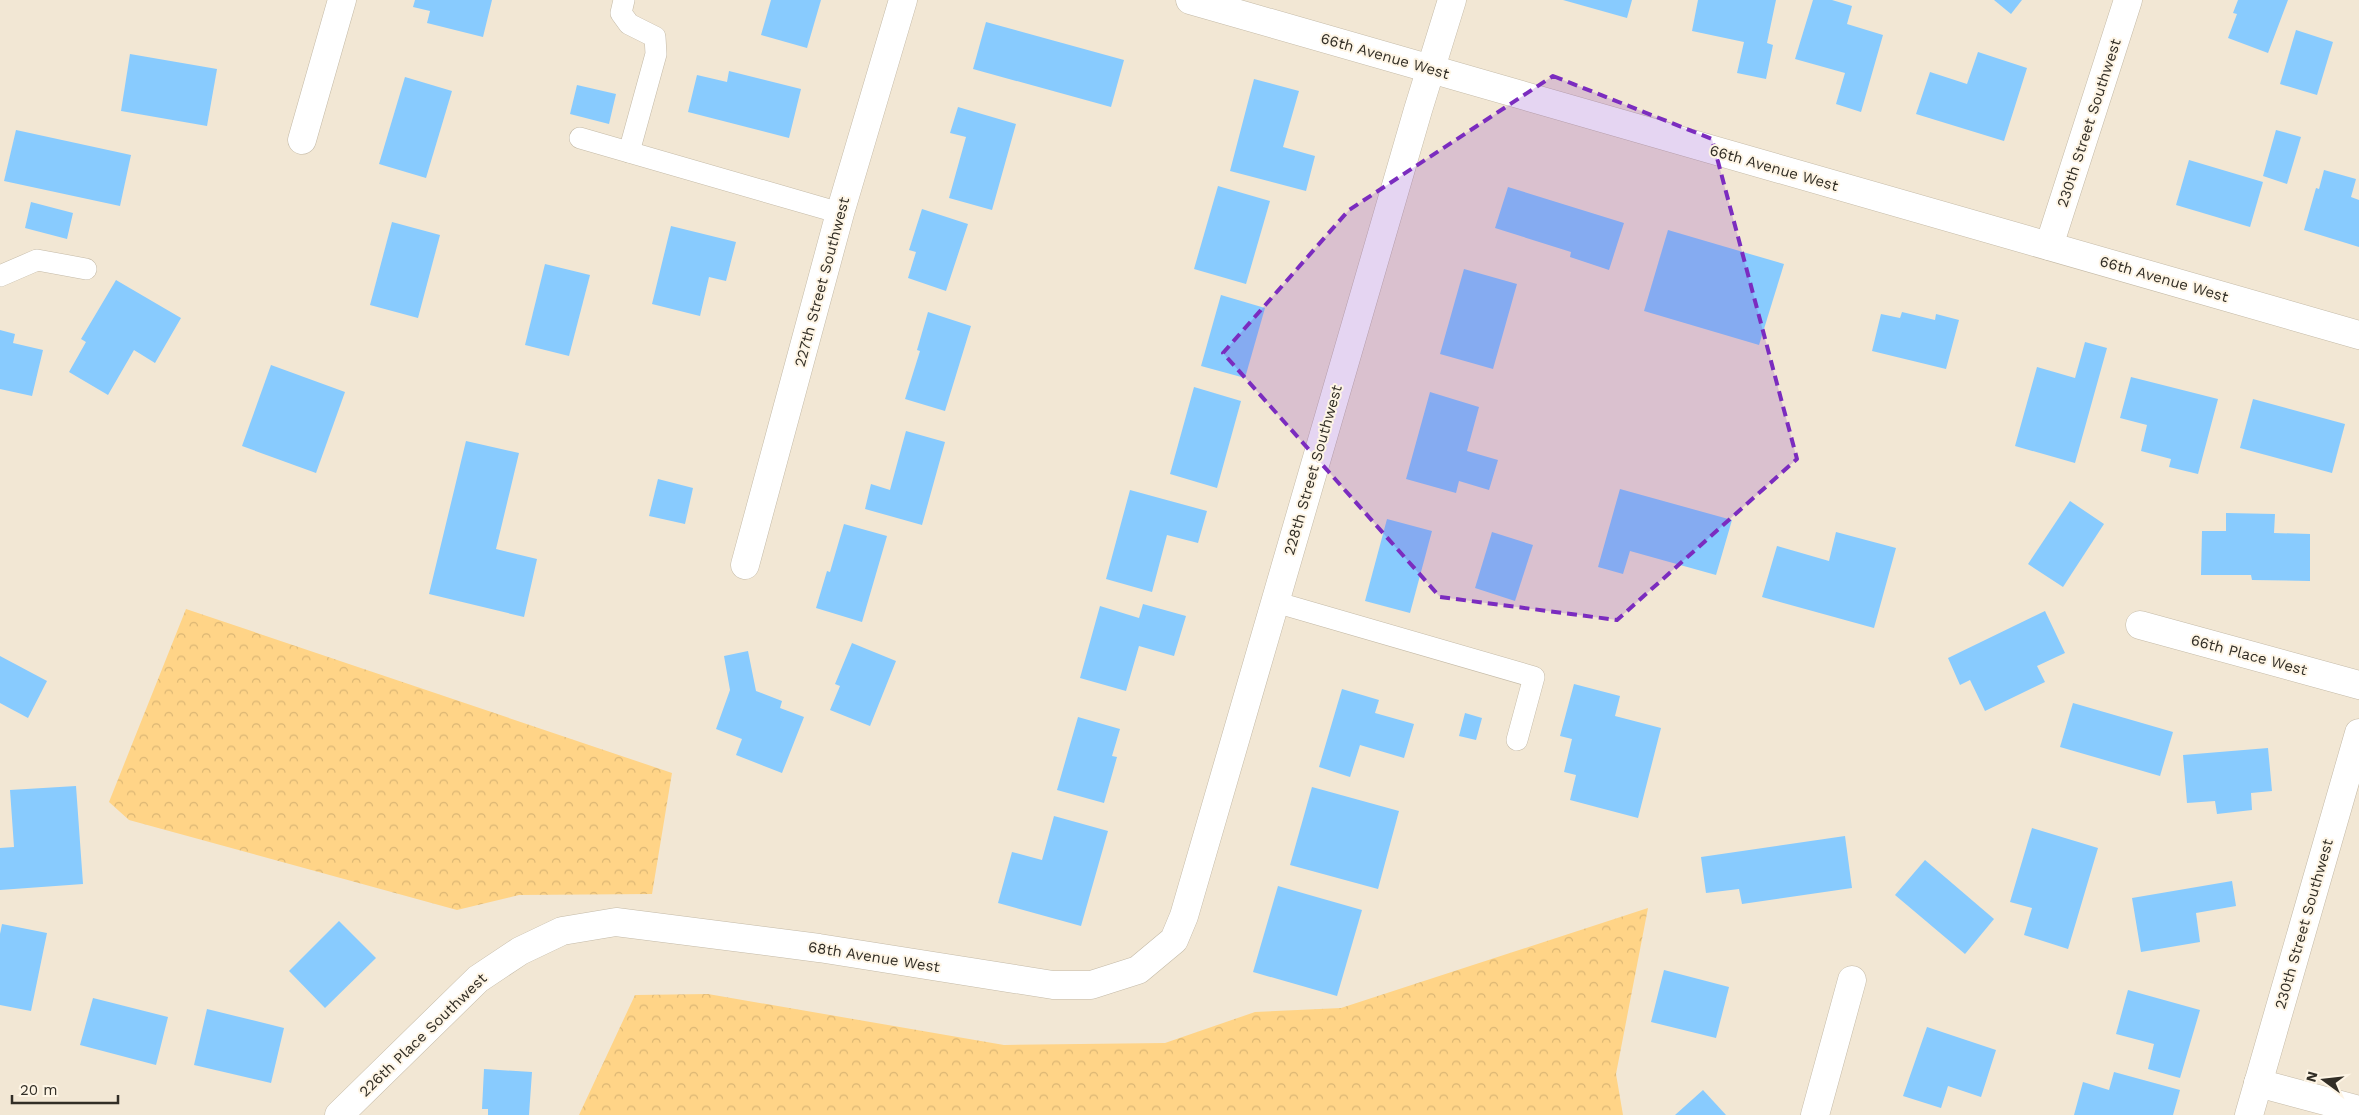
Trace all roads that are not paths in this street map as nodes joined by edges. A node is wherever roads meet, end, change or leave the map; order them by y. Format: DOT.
graph roads {
  1 [pos="342,0"];
  2 [pos="624,0"];
  3 [pos="903,0"];
  4 [pos="1190,0"];
  5 [pos="1452,0"];
  6 [pos="2128,0"];
  7 [pos="1430,69"];
  8 [pos="580,138"];
  9 [pos="302,140"];
  10 [pos="629,152"];
  11 [pos="840,213"];
  12 [pos="2050,246"];
  13 [pos="86,269"];
  14 [pos="0,276"];
  15 [pos="2359,335"];
  16 [pos="745,565"];
  17 [pos="1275,602"];
  18 [pos="2140,625"];
  19 [pos="2359,685"];
  20 [pos="2359,733"];
  21 [pos="1517,740"];
  22 [pos="562,930"];
  23 [pos="1174,940"];
  24 [pos="1852,980"];
  25 [pos="2258,1083"];
  26 [pos="2359,1110"];
  27 [pos="339,1115"];
  28 [pos="1815,1115"];
  29 [pos="2249,1115"];
  1 -- 9 [label="street"];
  2 -- 10 [label="lane"];
  3 -- 11 [label="street, 227th Street Southwest"];
  4 -- 7 [label="street, 66th Avenue West"];
  5 -- 7 [label="street, 228th Street Southwest"];
  6 -- 12 [label="street, 230th Street Southwest"];
  7 -- 12 [label="street, 66th Avenue West"];
  7 -- 17 [label="street, 228th Street Southwest"];
  8 -- 10 [label="lane"];
  10 -- 11 [label="lane"];
  11 -- 16 [label="street, 227th Street Southwest"];
  12 -- 15 [label="street, 66th Avenue West"];
  13 -- 14 [label="lane"];
  17 -- 21 [label="lane"];
  17 -- 23 [label="street, 228th Street Southwest"];
  18 -- 19 [label="street, 66th Place West"];
  20 -- 25 [label="street, 230th Street Southwest"];
  22 -- 23 [label="street, 68th Avenue West"];
  22 -- 27 [label="street, 226th Place Southwest"];
  24 -- 28 [label="street"];
  25 -- 26 [label="street"];
  25 -- 29 [label="street, 230th Street Southwest"];
}
